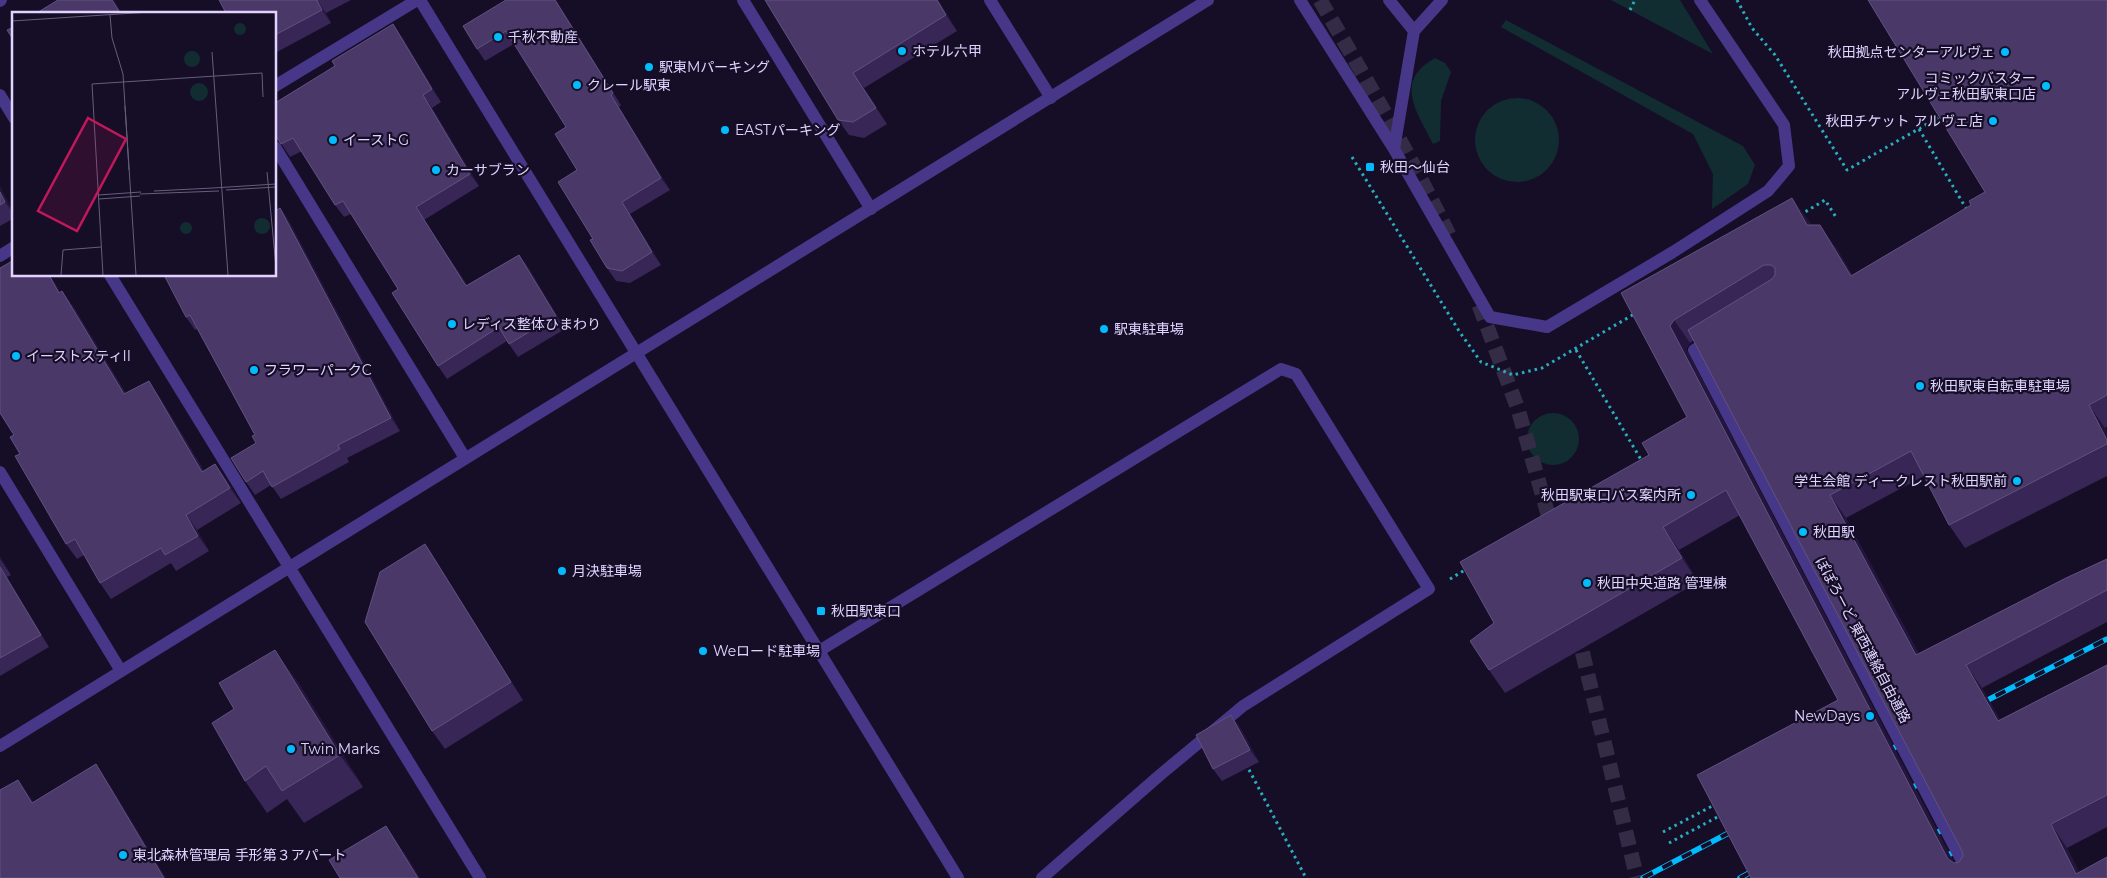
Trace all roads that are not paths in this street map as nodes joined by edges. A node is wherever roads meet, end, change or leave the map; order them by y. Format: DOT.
graph roads {
  1 [pos="418,0"];
  2 [pos="743,0"];
  3 [pos="990,0"];
  4 [pos="1208,0"];
  5 [pos="1300,0"];
  6 [pos="1389,0"];
  7 [pos="1442,0"];
  8 [pos="1700,0"];
  9 [pos="1414,31"];
  10 [pos="276,85"];
  11 [pos="0,95"];
  12 [pos="1051,98"];
  13 [pos="12,115"];
  14 [pos="276,149"];
  15 [pos="1394,149"];
  16 [pos="871,209"];
  17 [pos="12,248"];
  18 [pos="0,256"];
  19 [pos="111,276"];
  20 [pos="1726,330"];
  21 [pos="637,353"];
  22 [pos="465,458"];
  23 [pos="0,472"];
  24 [pos="288,567"];
  25 [pos="820,651"];
  26 [pos="122,671"];
  27 [pos="0,746"];
  28 [pos="480,878"];
  29 [pos="958,878"];
  30 [pos="1042,878"];
  31 [pos="1971,878"];
  1 -- 10 [label="street"];
  1 -- 21 [label="street"];
  2 -- 16 [label="street"];
  3 -- 12 [label="street"];
  4 -- 12 [label="street"];
  5 -- 15 [label="street"];
  6 -- 9 [label="street"];
  7 -- 9 [label="street"];
  8 -- 15 [label="street"];
  9 -- 15 [label="street"];
  11 -- 13 [label="street"];
  12 -- 16 [label="street"];
  14 -- 22 [label="street"];
  16 -- 21 [label="street"];
  17 -- 18 [label="street"];
  19 -- 24 [label="street"];
  20 -- 31 [label="street, ぽぽろーど 東西連絡自由通路, bridge"];
  21 -- 22 [label="street"];
  21 -- 25 [label="street"];
  22 -- 24 [label="street"];
  23 -- 26 [label="street"];
  24 -- 26 [label="street"];
  24 -- 28 [label="street"];
  25 -- 29 [label="street"];
  25 -- 30 [label="street"];
  26 -- 27 [label="street"];
}
